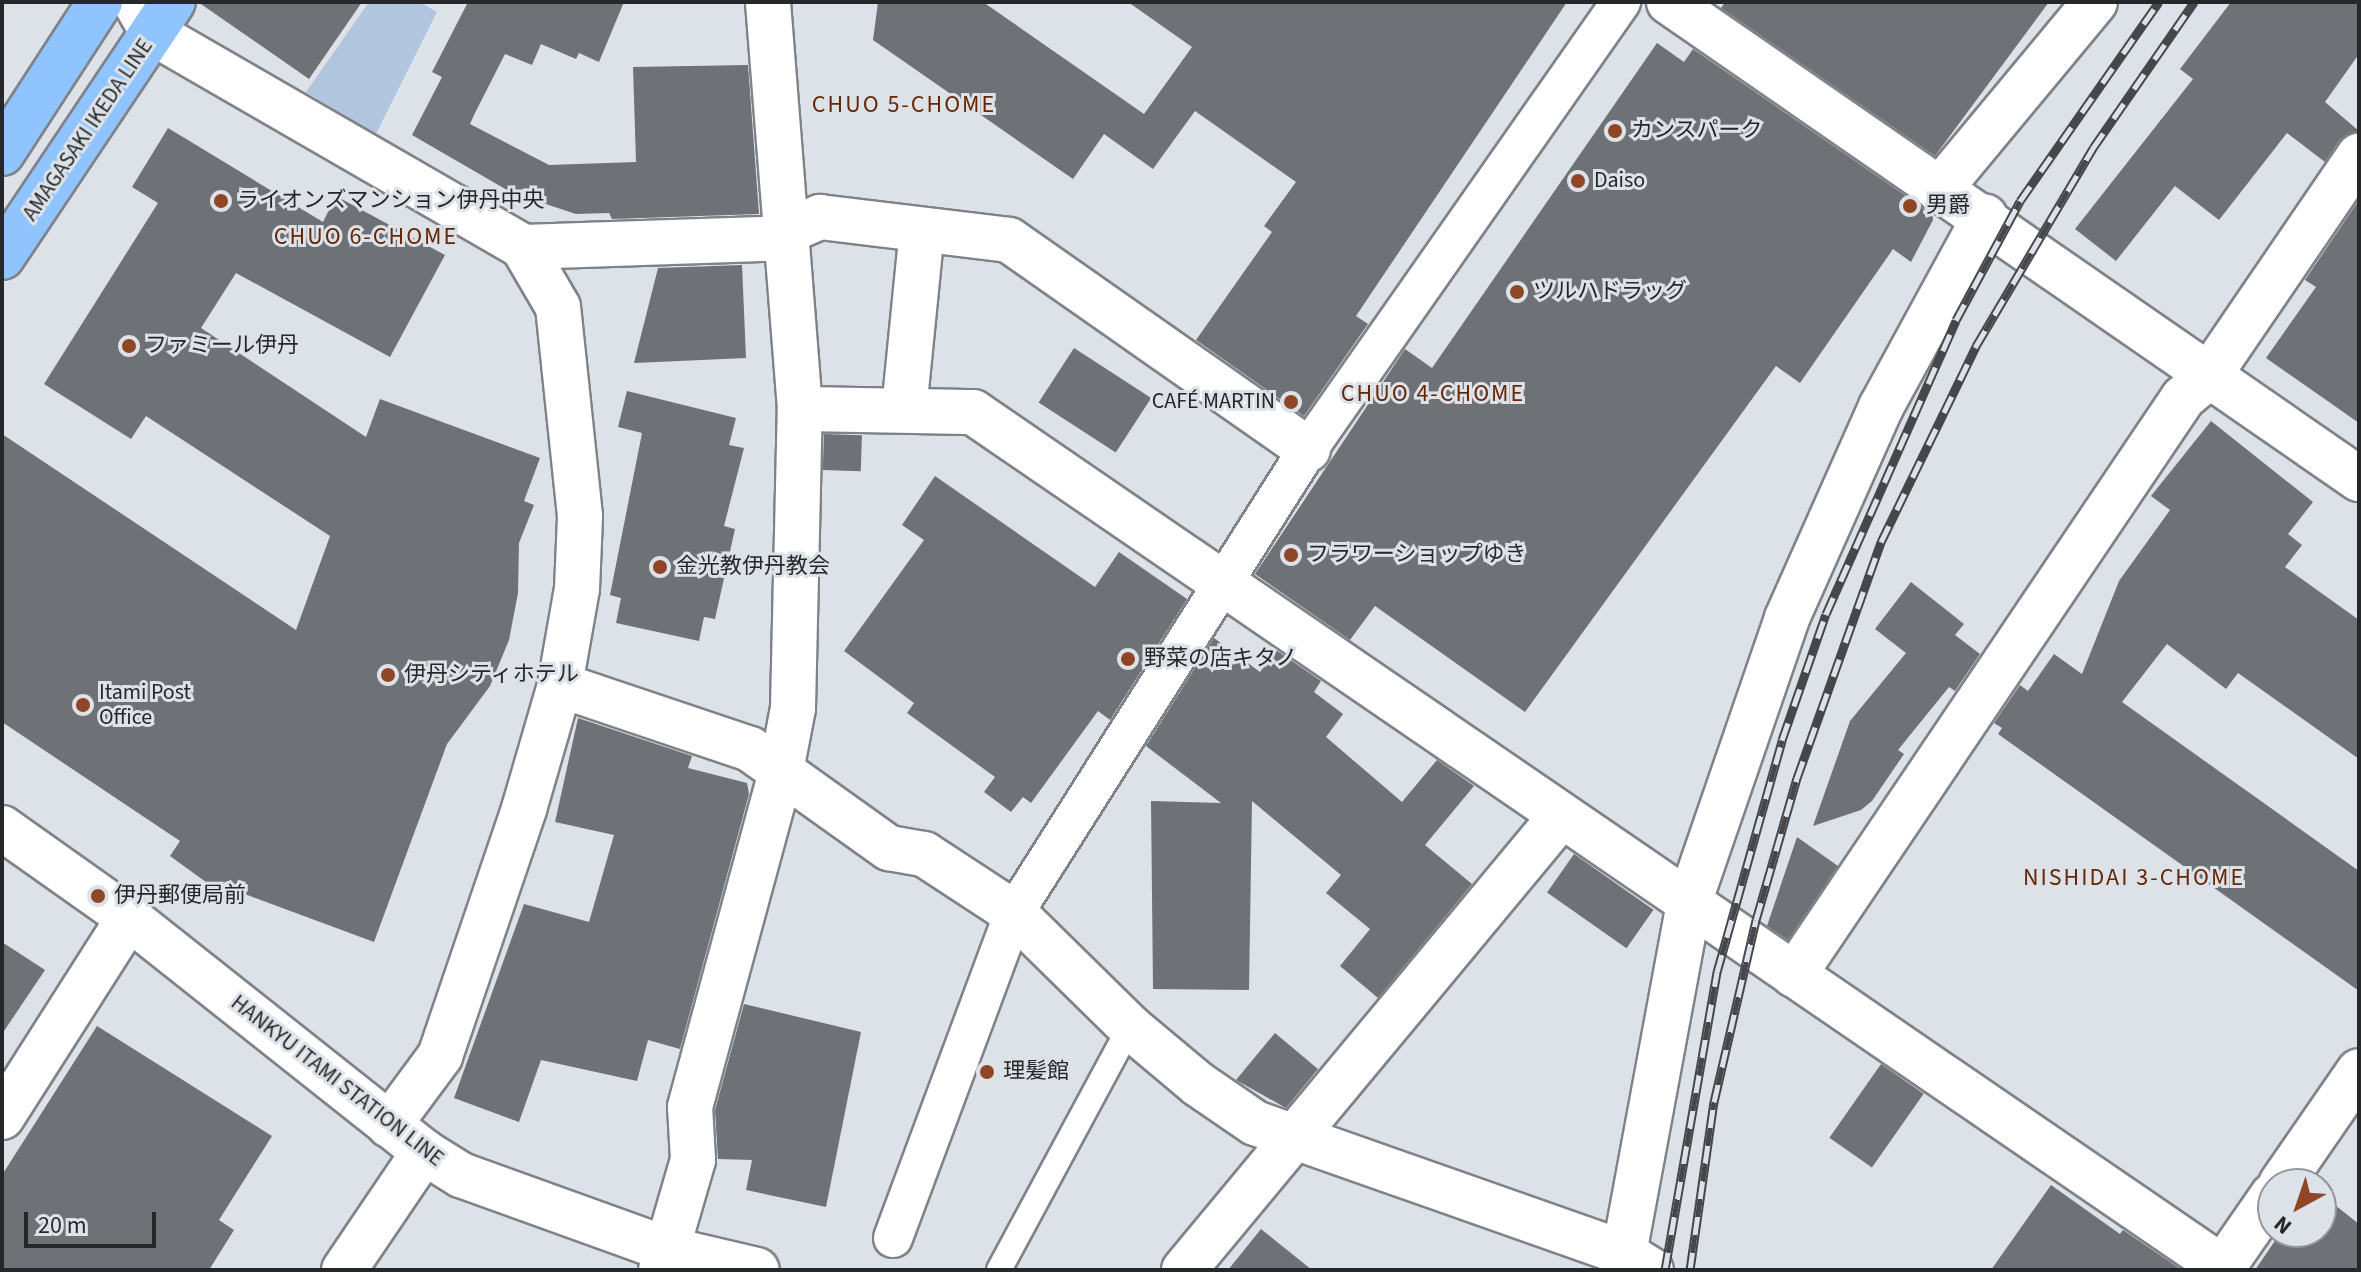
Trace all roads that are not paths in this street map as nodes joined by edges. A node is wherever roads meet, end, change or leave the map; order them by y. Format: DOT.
graph roads {
  1 [pos="100,2"];
  2 [pos="768,2"];
  3 [pos="1621,2"];
  4 [pos="1669,2"];
  5 [pos="2095,2"];
  6 [pos="154,12"];
  7 [pos="2,153"];
  8 [pos="2359,156"];
  9 [pos="1939,190"];
  10 [pos="1985,216"];
  11 [pos="922,230"];
  12 [pos="785,233"];
  13 [pos="523,247"];
  14 [pos="2,257"];
  15 [pos="2208,377"];
  16 [pos="800,409"];
  17 [pos="904,410"];
  18 [pos="1308,449"];
  19 [pos="2359,479"];
  20 [pos="1218,584"];
  21 [pos="560,685"];
  22 [pos="781,771"];
  23 [pos="1561,816"];
  24 [pos="2,828"];
  25 [pos="1689,903"];
  26 [pos="1014,913"];
  27 [pos="129,918"];
  28 [pos="1794,975"];
  29 [pos="1130,1027"];
  30 [pos="2359,1071"];
  31 [pos="2,1117"];
  32 [pos="389,1125"];
  33 [pos="1291,1135"];
  34 [pos="424,1152"];
  35 [pos="2292,1168"];
  36 [pos="2257,1219"];
  37 [pos="893,1238"];
  38 [pos="664,1260"];
  39 [pos="1631,1264"];
  40 [pos="2223,1269"];
  41 [pos="344,1270"];
  42 [pos="757,1270"];
  43 [pos="999,1270"];
  44 [pos="1184,1270"];
  1 -- 7 [label="main road"];
  2 -- 12 [label="street"];
  3 -- 18 [label="street"];
  4 -- 9 [label="street"];
  5 -- 9 [label="street"];
  6 -- 13 [label="street"];
  6 -- 14 [label="main road, AMAGASAKI IKEDA LINE"];
  8 -- 15 [label="street"];
  9 -- 10 [label="street"];
  10 -- 15 [label="street"];
  10 -- 25 [label="street"];
  11 -- 12 [label="street"];
  11 -- 17 [label="street"];
  11 -- 18 [label="street"];
  12 -- 13 [label="street"];
  12 -- 16 [label="street"];
  13 -- 21 [label="street"];
  15 -- 19 [label="street"];
  15 -- 28 [label="street"];
  16 -- 17 [label="street"];
  16 -- 22 [label="street"];
  17 -- 20 [label="street"];
  18 -- 20 [label="street"];
  20 -- 23 [label="street"];
  20 -- 26 [label="street"];
  21 -- 22 [label="street"];
  21 -- 32 [label="street"];
  22 -- 26 [label="street"];
  22 -- 38 [label="street"];
  23 -- 25 [label="street"];
  23 -- 33 [label="street"];
  24 -- 27 [label="street, HANKYU ITAMI STATION LINE"];
  25 -- 28 [label="street"];
  25 -- 39 [label="street"];
  26 -- 29 [label="street"];
  26 -- 37 [label="street"];
  27 -- 31 [label="street"];
  27 -- 32 [label="street, HANKYU ITAMI STATION LINE"];
  28 -- 40 [label="street"];
  29 -- 33 [label="street"];
  29 -- 43 [label="lane"];
  30 -- 35 [label="street"];
  32 -- 34 [label="street, HANKYU ITAMI STATION LINE"];
  33 -- 39 [label="street"];
  33 -- 44 [label="street"];
  34 -- 38 [label="street, HANKYU ITAMI STATION LINE"];
  34 -- 41 [label="street"];
  36 -- 40 [label="street"];
  38 -- 42 [label="street, HANKYU ITAMI STATION LINE"];
}
